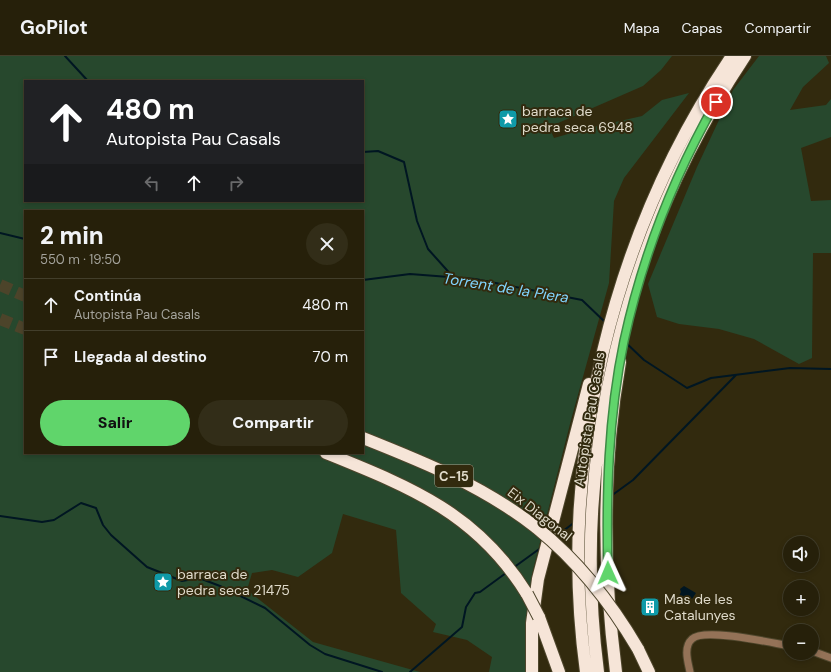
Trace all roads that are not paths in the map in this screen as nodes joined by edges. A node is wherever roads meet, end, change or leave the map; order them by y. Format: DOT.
graph roads {
  1 [pos="732,56"];
  2 [pos="745,56"];
  3 [pos="616,335"];
  4 [pos="364,438"];
  5 [pos="328,454"];
  6 [pos="586,514"];
  7 [pos="542,623"];
  8 [pos="783,645"];
  9 [pos="819,654"];
  10 [pos="831,658"];
  11 [pos="532,672"];
  12 [pos="552,672"];
  13 [pos="559,672"];
  14 [pos="586,672"];
  15 [pos="598,672"];
  16 [pos="618,672"];
  17 [pos="649,672"];
  18 [pos="690,672"];
  1 -- 3 [label="highway, Autopista Pau Casals"];
  2 -- 3 [label="highway"];
  3 -- 6 [label="highway, Autopista Pau Casals"];
  3 -- 11 [label="highway"];
  3 -- 16 [label="highway"];
  4 -- 17 [label="highway, Eix Diagonal / C-15, bridge"];
  5 -- 7 [label="highway, C-15, bridge"];
  6 -- 14 [label="highway, Autopista Pau Casals"];
  6 -- 15 [label="highway, Autopista Pau Casals"];
  7 -- 12 [label="highway"];
  7 -- 13 [label="highway, C-15"];
  8 -- 18 [label="street"];
  9 -- 10 [label="street"];
}
